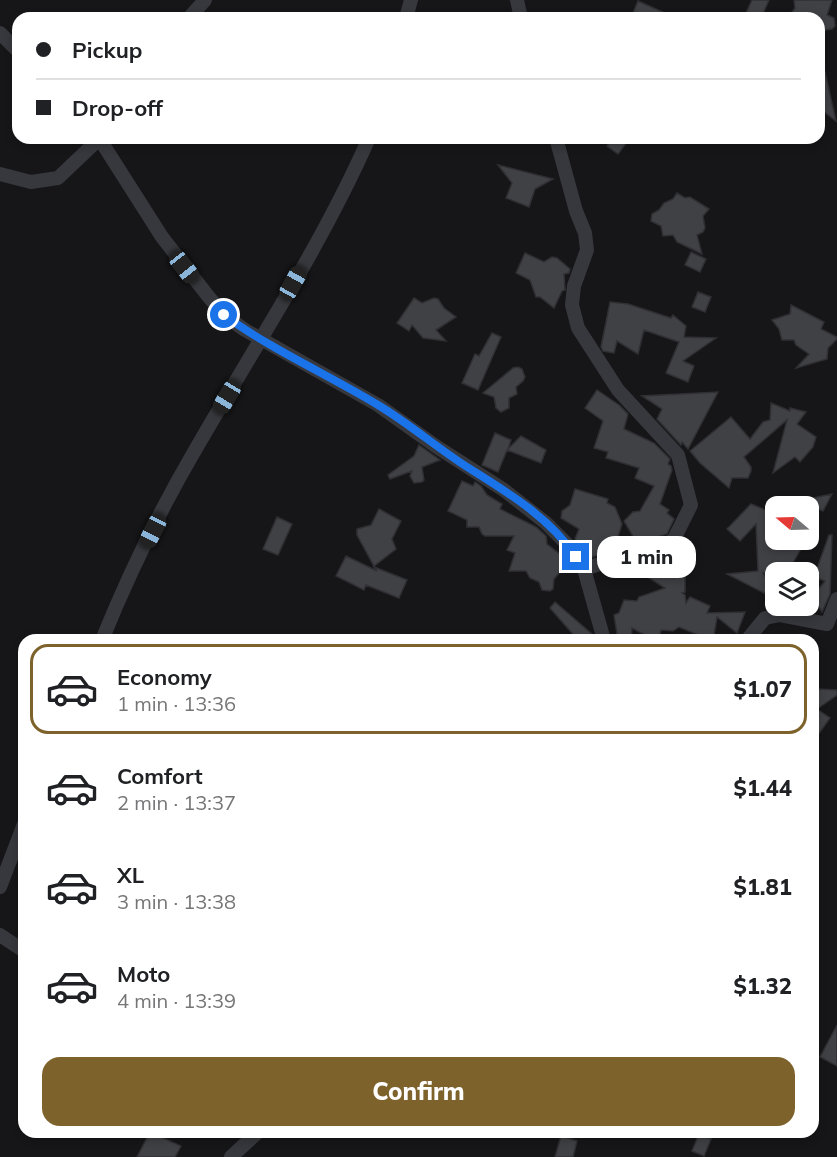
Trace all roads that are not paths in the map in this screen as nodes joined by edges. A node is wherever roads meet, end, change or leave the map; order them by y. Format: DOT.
graph roads {
  1 [pos="205,0"];
  2 [pos="194,12"];
  3 [pos="0,33"];
  4 [pos="12,45"];
  5 [pos="94,144"];
  6 [pos="104,144"];
  7 [pos="366,144"];
  8 [pos="558,144"];
  9 [pos="0,174"];
  10 [pos="262,340"];
  11 [pos="584,569"];
  12 [pos="837,599"];
  13 [pos="104,634"];
  14 [pos="602,634"];
  15 [pos="752,634"];
  16 [pos="18,840"];
  17 [pos="0,887"];
  18 [pos="0,935"];
  19 [pos="18,947"];
  20 [pos="252,1138"];
  21 [pos="231,1157"];
  1 -- 2 [label="street"];
  3 -- 4 [label="street"];
  5 -- 9 [label="street"];
  6 -- 10 [label="street"];
  7 -- 10 [label="street"];
  8 -- 11 [label="street"];
  10 -- 11 [label="street"];
  10 -- 13 [label="street"];
  11 -- 14 [label="street"];
  12 -- 15 [label="street"];
  16 -- 17 [label="street"];
  18 -- 19 [label="street"];
  20 -- 21 [label="street"];
}
